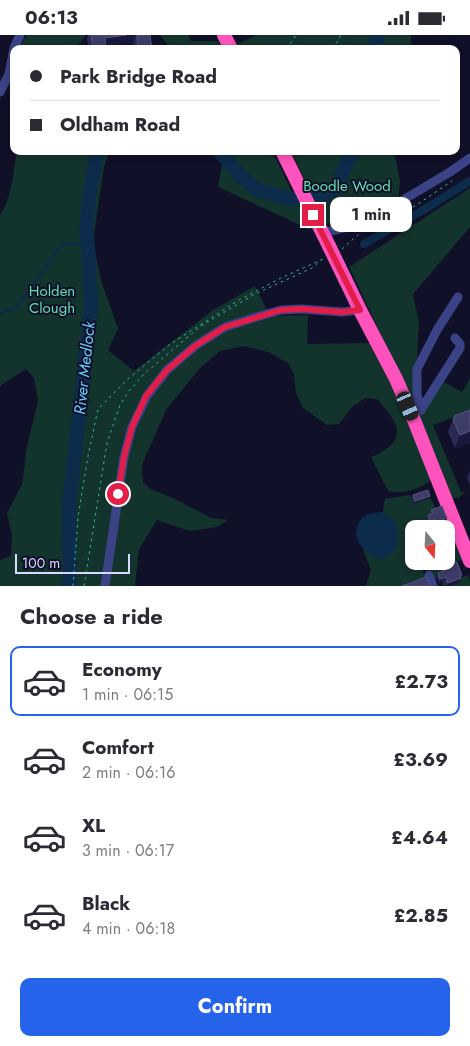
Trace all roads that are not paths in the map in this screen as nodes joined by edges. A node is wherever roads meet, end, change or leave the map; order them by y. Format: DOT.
graph roads {
  1 [pos="10,69"];
  2 [pos="0,91"];
  3 [pos="284,155"];
  4 [pos="470,158"];
  5 [pos="326,239"];
  6 [pos="458,297"];
  7 [pos="360,310"];
  8 [pos="455,338"];
  9 [pos="417,415"];
  10 [pos="470,561"];
  11 [pos="429,575"];
  12 [pos="105,586"];
  13 [pos="433,586"];
  1 -- 2 [label="street"];
  3 -- 5 [label="highway"];
  4 -- 5 [label="street"];
  5 -- 7 [label="highway, bridge"];
  6 -- 9 [label="street"];
  7 -- 9 [label="highway"];
  7 -- 12 [label="street"];
  8 -- 9 [label="street"];
  9 -- 10 [label="highway"];
  11 -- 13 [label="street"];
}
